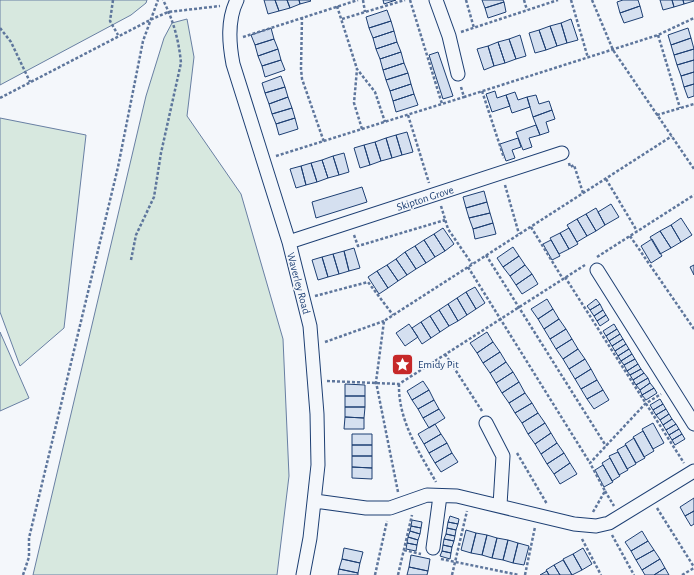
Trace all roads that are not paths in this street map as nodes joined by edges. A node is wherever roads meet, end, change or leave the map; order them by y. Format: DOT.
graph roads {
  1 [pos="436,0"];
  2 [pos="236,2"];
  3 [pos="458,74"];
  4 [pos="562,152"];
  5 [pos="288,242"];
  6 [pos="598,270"];
  7 [pos="486,423"];
  8 [pos="694,424"];
  9 [pos="692,472"];
  10 [pos="440,496"];
  11 [pos="315,501"];
  12 [pos="500,505"];
  13 [pos="431,554"];
  14 [pos="303,575"];
  1 -- 3 [label="street"];
  2 -- 5 [label="street, Waverley Road"];
  4 -- 5 [label="street, Skipton Grove"];
  5 -- 11 [label="street, Waverley Road"];
  6 -- 8 [label="street"];
  7 -- 12 [label="street"];
  9 -- 12 [label="street"];
  10 -- 11 [label="street"];
  10 -- 12 [label="street"];
  10 -- 13 [label="street"];
  11 -- 14 [label="street, Waverley Road"];
}
